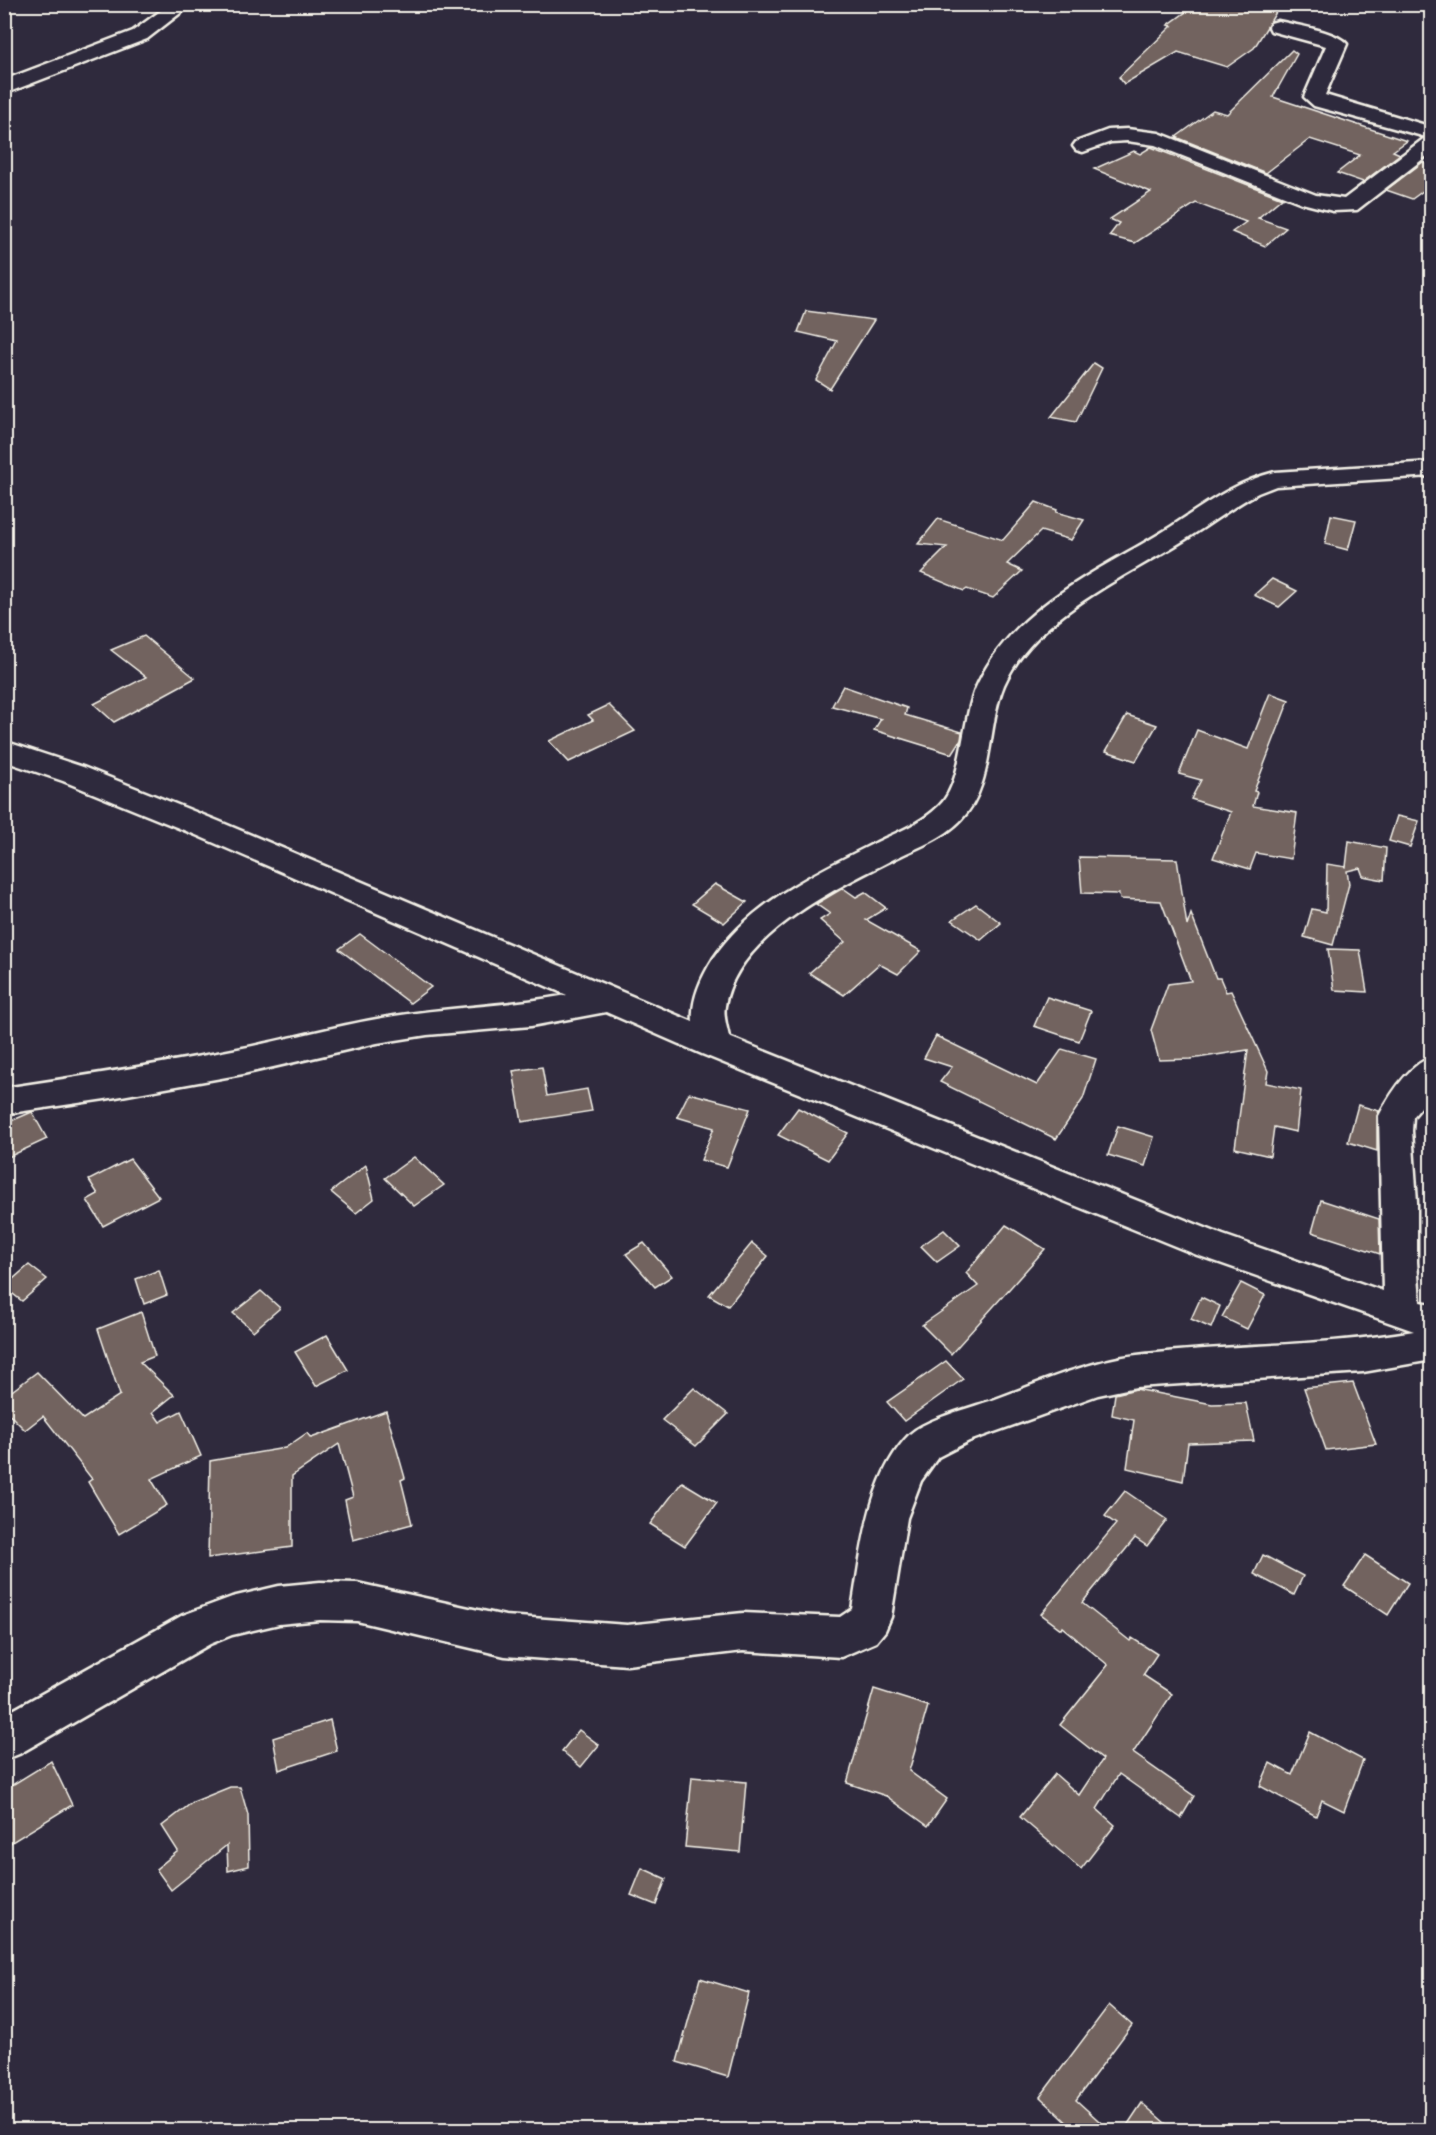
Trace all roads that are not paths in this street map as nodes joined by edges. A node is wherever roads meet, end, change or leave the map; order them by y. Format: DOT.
graph roads {
  1 [pos="183,4"];
  2 [pos="1278,27"];
  3 [pos="4,88"];
  4 [pos="1431,133"];
  5 [pos="1431,142"];
  6 [pos="1083,146"];
  7 [pos="1431,469"];
  8 [pos="4,751"];
  9 [pos="608,1000"];
  10 [pos="714,1046"];
  11 [pos="1431,1070"];
  12 [pos="4,1101"];
  13 [pos="1417,1317"];
  14 [pos="1431,1344"];
  15 [pos="4,1740"];
  1 -- 3 [label="street"];
  2 -- 4 [label="street"];
  5 -- 6 [label="street"];
  7 -- 10 [label="street"];
  8 -- 9 [label="street"];
  9 -- 10 [label="street"];
  9 -- 12 [label="street"];
  10 -- 13 [label="street"];
  11 -- 13 [label="street"];
  14 -- 15 [label="street"];
}
